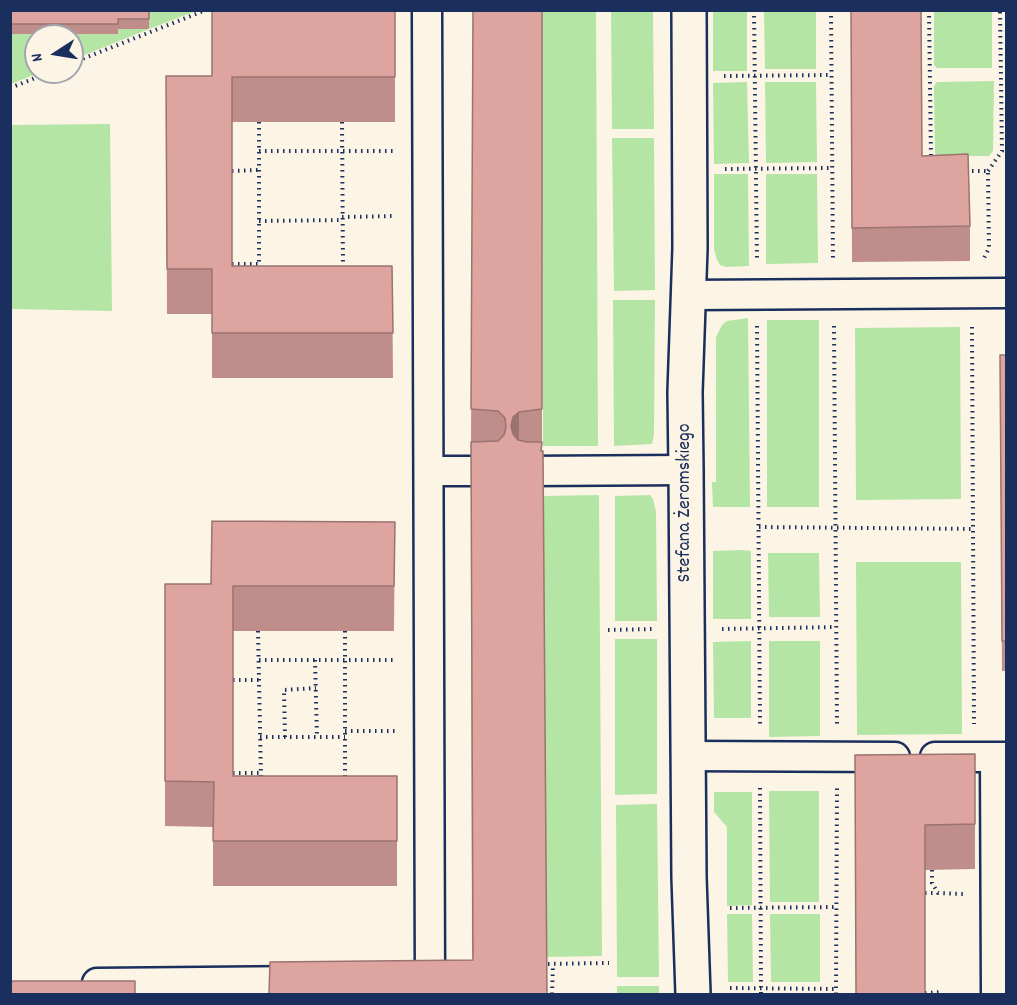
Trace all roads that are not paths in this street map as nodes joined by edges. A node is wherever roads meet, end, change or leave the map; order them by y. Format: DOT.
graph roads {
  1 [pos="427,10"];
  2 [pos="689,10"];
  3 [pos="1006,293"];
  4 [pos="689,295"];
  5 [pos="686,470"];
  6 [pos="429,471"];
  7 [pos="490,471"];
  8 [pos="528,471"];
  9 [pos="687,756"];
  10 [pos="1001,757"];
  11 [pos="338,981"];
  12 [pos="384,981"];
  13 [pos="69,983"];
  14 [pos="225,988"];
  15 [pos="693,994"];
  16 [pos="996,994"];
  1 -- 6 [label="street"];
  2 -- 4 [label="street, Stefana Żeromskiego"];
  3 -- 4 [label="street"];
  4 -- 5 [label="street, Stefana Żeromskiego"];
  5 -- 8 [label="street"];
  5 -- 9 [label="street, Stefana Żeromskiego"];
  6 -- 7 [label="street"];
  6 -- 12 [label="street"];
  9 -- 10 [label="street"];
  9 -- 15 [label="street, Stefana Żeromskiego"];
  10 -- 16 [label="street"];
  11 -- 14 [label="street"];
  13 -- 14 [label="street"];
}
